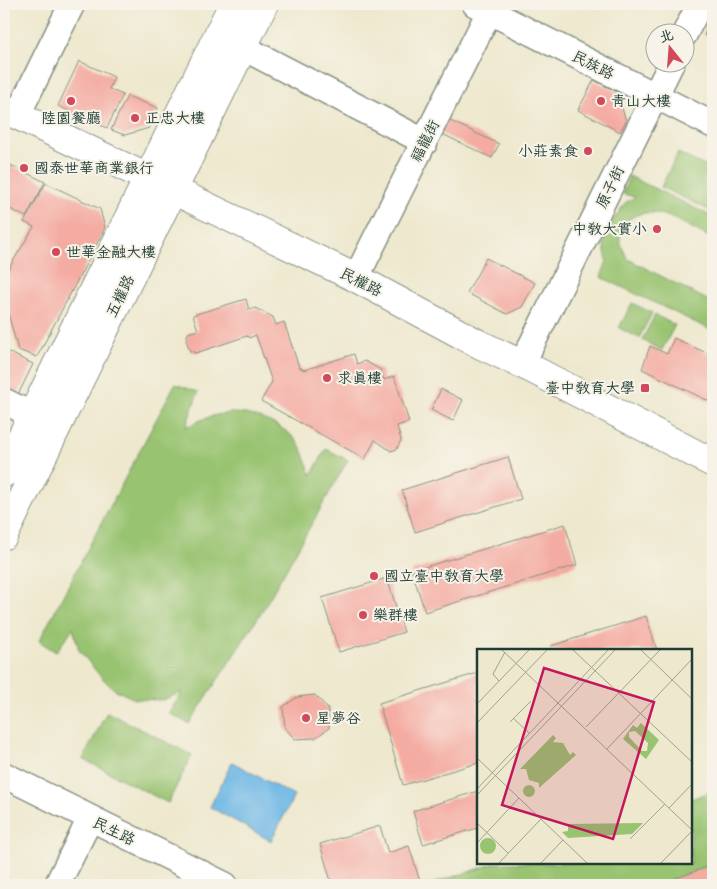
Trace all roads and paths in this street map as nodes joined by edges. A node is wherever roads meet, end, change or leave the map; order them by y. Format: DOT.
graph roads {
  1 [pos="72,4"];
  2 [pos="233,4"];
  3 [pos="264,4"];
  4 [pos="700,4"];
  5 [pos="485,6"];
  6 [pos="691,22"];
  7 [pos="242,47"];
  8 [pos="667,72"];
  9 [pos="655,97"];
  10 [pos="11,113"];
  11 [pos="713,125"];
  12 [pos="424,142"];
  13 [pos="147,180"];
  14 [pos="171,191"];
  15 [pos="356,278"];
  16 [pos="522,364"];
  17 [pos="4,402"];
  18 [pos="32,415"];
  19 [pos="713,463"];
  20 [pos="4,473"];
  21 [pos="4,535"];
  22 [pos="4,775"];
  23 [pos="90,819"];
  24 [pos="58,885"];
  25 [pos="225,885"];
  1 -- 10 [label="street"];
  2 -- 13 [label="main road, 五權路"];
  3 -- 7 [label="main road, 五權路"];
  4 -- 6 [label="street"];
  5 -- 9 [label="street, 民族路"];
  5 -- 12 [label="street, 福龍街"];
  7 -- 12 [label="street"];
  7 -- 14 [label="main road, 五權路"];
  8 -- 9 [label="street, 原子街"];
  9 -- 11 [label="street, 民族路"];
  9 -- 16 [label="street, 原子街"];
  10 -- 13 [label="main road, 民權路"];
  12 -- 15 [label="street, 福龍街"];
  13 -- 14 [label="main road, 民權路"];
  13 -- 18 [label="main road, 五權路"];
  14 -- 15 [label="main road, 民權路"];
  14 -- 21 [label="main road, 五權路"];
  15 -- 16 [label="main road, 民權路"];
  16 -- 19 [label="main road, 民權路"];
  17 -- 18 [label="street"];
  18 -- 20 [label="main road, 五權路"];
  22 -- 23 [label="street, 民生路"];
  23 -- 24 [label="street"];
  23 -- 25 [label="street, 民生路"];
}
